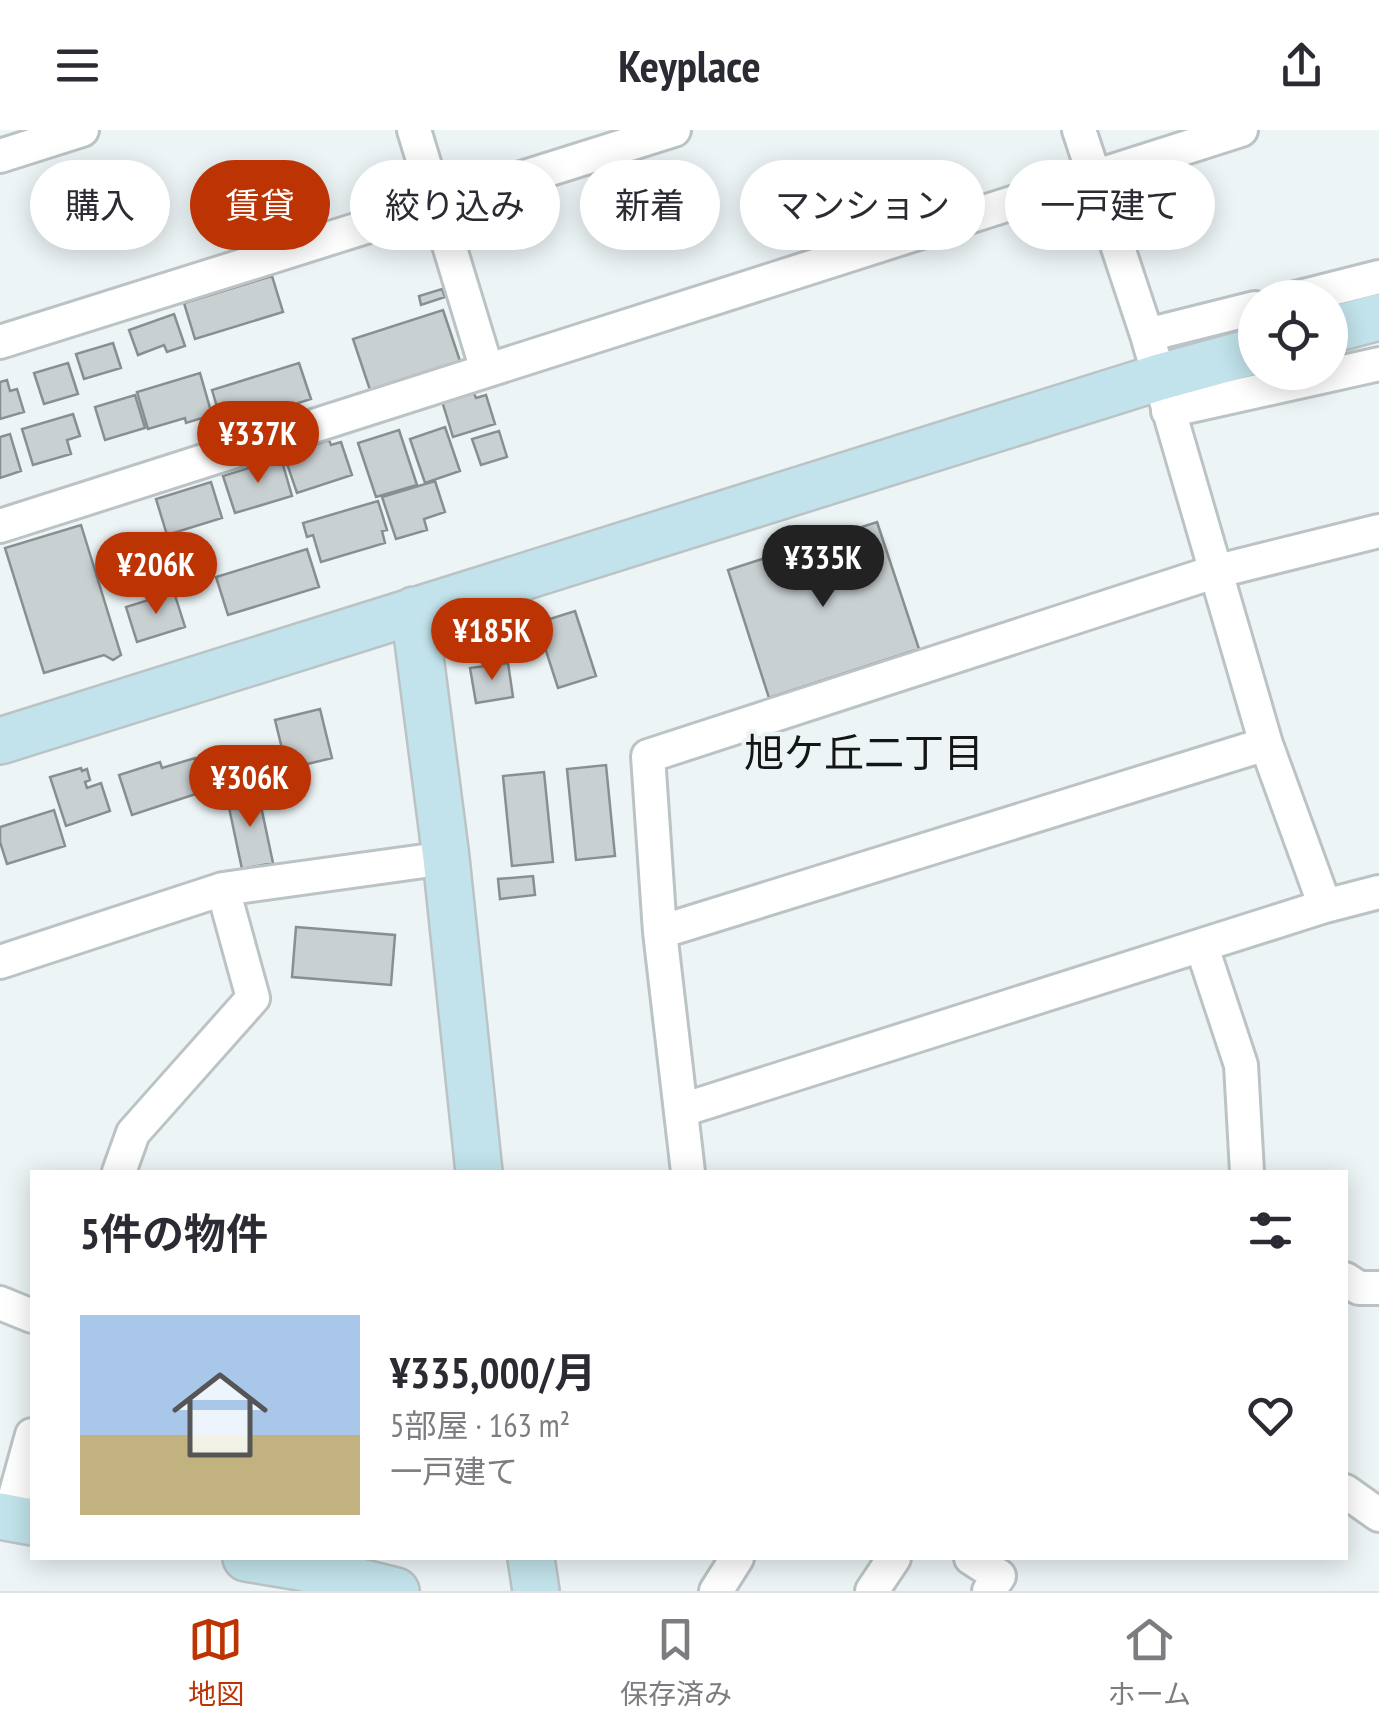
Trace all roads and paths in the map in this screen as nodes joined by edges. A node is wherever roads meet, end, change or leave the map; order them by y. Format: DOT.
graph roads {
  1 [pos="82,130"];
  2 [pos="414,130"];
  3 [pos="674,130"];
  4 [pos="1078,130"];
  5 [pos="1241,130"];
  6 [pos="0,156"];
  7 [pos="423,160"];
  8 [pos="1089,160"];
  9 [pos="1150,160"];
  10 [pos="560,167"];
  11 [pos="1005,206"];
  12 [pos="350,233"];
  13 [pos="450,250"];
  14 [pos="1118,250"];
  15 [pos="1379,276"];
  16 [pos="1348,284"];
  17 [pos="1379,317"];
  18 [pos="1238,320"];
  19 [pos="1348,325"];
  20 [pos="0,342"];
  21 [pos="1238,355"];
  22 [pos="1379,364"];
  23 [pos="487,370"];
  24 [pos="1158,374"];
  25 [pos="0,526"];
  26 [pos="1379,532"];
  27 [pos="1214,572"];
  28 [pos="414,610"];
  29 [pos="0,741"];
  30 [pos="1266,744"];
  31 [pos="446,858"];
  32 [pos="223,889"];
  33 [pos="1379,892"];
  34 [pos="1325,906"];
  35 [pos="660,932"];
  36 [pos="1202,946"];
  37 [pos="0,962"];
  38 [pos="682,1110"];
  39 [pos="119,1170"];
  40 [pos="479,1170"];
  41 [pos="688,1170"];
  42 [pos="1247,1170"];
  43 [pos="1348,1281"];
  44 [pos="1379,1288"];
  45 [pos="0,1303"];
  46 [pos="30,1315"];
  47 [pos="30,1444"];
  48 [pos="1348,1493"];
  49 [pos="1379,1514"];
  50 [pos="14,1518"];
  51 [pos="260,1560"];
  52 [pos="531,1560"];
  53 [pos="736,1560"];
  54 [pos="893,1560"];
  55 [pos="974,1560"];
  56 [pos="396,1591"];
  57 [pos="536,1591"];
  58 [pos="716,1591"];
  59 [pos="872,1591"];
  60 [pos="989,1591"];
  1 -- 6 [label="street"];
  2 -- 7 [label="street"];
  3 -- 10 [label="street"];
  4 -- 8 [label="street"];
  5 -- 9 [label="street"];
  11 -- 23 [label="street"];
  12 -- 20 [label="street"];
  13 -- 23 [label="street"];
  14 -- 24 [label="street"];
  15 -- 16 [label="street"];
  17 -- 19 [label="street"];
  18 -- 24 [label="street"];
  21 -- 24 [label="street"];
  22 -- 24 [label="street"];
  23 -- 25 [label="street"];
  24 -- 27 [label="street"];
  24 -- 28 [label="street"];
  26 -- 27 [label="street"];
  27 -- 30 [label="street"];
  27 -- 35 [label="street"];
  28 -- 29 [label="street"];
  28 -- 31 [label="street"];
  30 -- 34 [label="street"];
  30 -- 35 [label="street"];
  31 -- 32 [label="street"];
  31 -- 40 [label="street"];
  32 -- 37 [label="street"];
  32 -- 39 [label="street"];
  33 -- 34 [label="street"];
  34 -- 36 [label="street"];
  35 -- 38 [label="street"];
  36 -- 38 [label="street"];
  36 -- 42 [label="street"];
  38 -- 41 [label="street"];
  43 -- 44 [label="street"];
  45 -- 46 [label="street"];
  47 -- 50 [label="street"];
  48 -- 49 [label="street"];
  51 -- 56 [label="street"];
  52 -- 57 [label="street"];
  53 -- 58 [label="street"];
  54 -- 59 [label="street"];
  55 -- 60 [label="street"];
}
